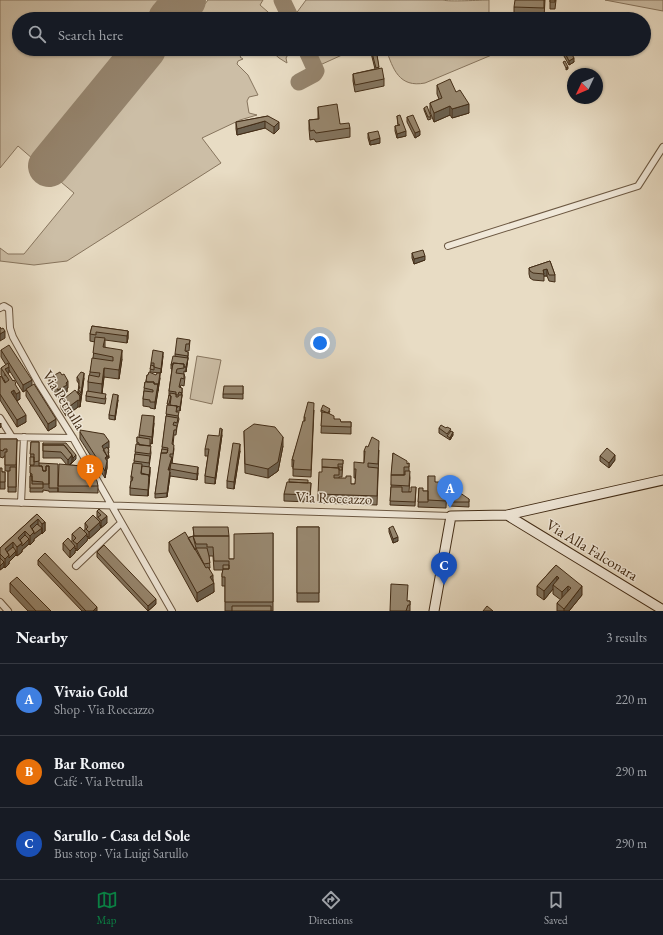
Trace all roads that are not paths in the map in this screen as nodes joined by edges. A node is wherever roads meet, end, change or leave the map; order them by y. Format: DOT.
graph roads {
  1 [pos="663,147"];
  2 [pos="448,246"];
  3 [pos="2,307"];
  4 [pos="0,418"];
  5 [pos="0,437"];
  6 [pos="12,437"];
  7 [pos="24,437"];
  8 [pos="73,438"];
  9 [pos="663,480"];
  10 [pos="0,502"];
  11 [pos="22,503"];
  12 [pos="111,506"];
  13 [pos="507,515"];
  14 [pos="451,516"];
  15 [pos="121,523"];
  16 [pos="76,566"];
  17 [pos="0,602"];
  18 [pos="663,610"];
  19 [pos="8,611"];
  20 [pos="172,611"];
  21 [pos="434,611"];
  1 -- 2 [label="street"];
  3 -- 8 [label="street, Via Petrulla"];
  4 -- 6 [label="street"];
  5 -- 6 [label="street"];
  6 -- 7 [label="street"];
  7 -- 8 [label="street"];
  7 -- 11 [label="street"];
  8 -- 12 [label="street, Via Petrulla"];
  9 -- 13 [label="street, Via Roccazzo"];
  10 -- 11 [label="street, Via Roccazzo"];
  11 -- 12 [label="street, Via Roccazzo"];
  12 -- 14 [label="street, Via Roccazzo"];
  12 -- 15 [label="street, Via Petrulla"];
  13 -- 14 [label="street, Via Roccazzo"];
  13 -- 18 [label="street, Via Alla Falconara"];
  14 -- 21 [label="street"];
  15 -- 16 [label="street"];
  15 -- 20 [label="street, Via Petrulla"];
  17 -- 19 [label="street"];
}
